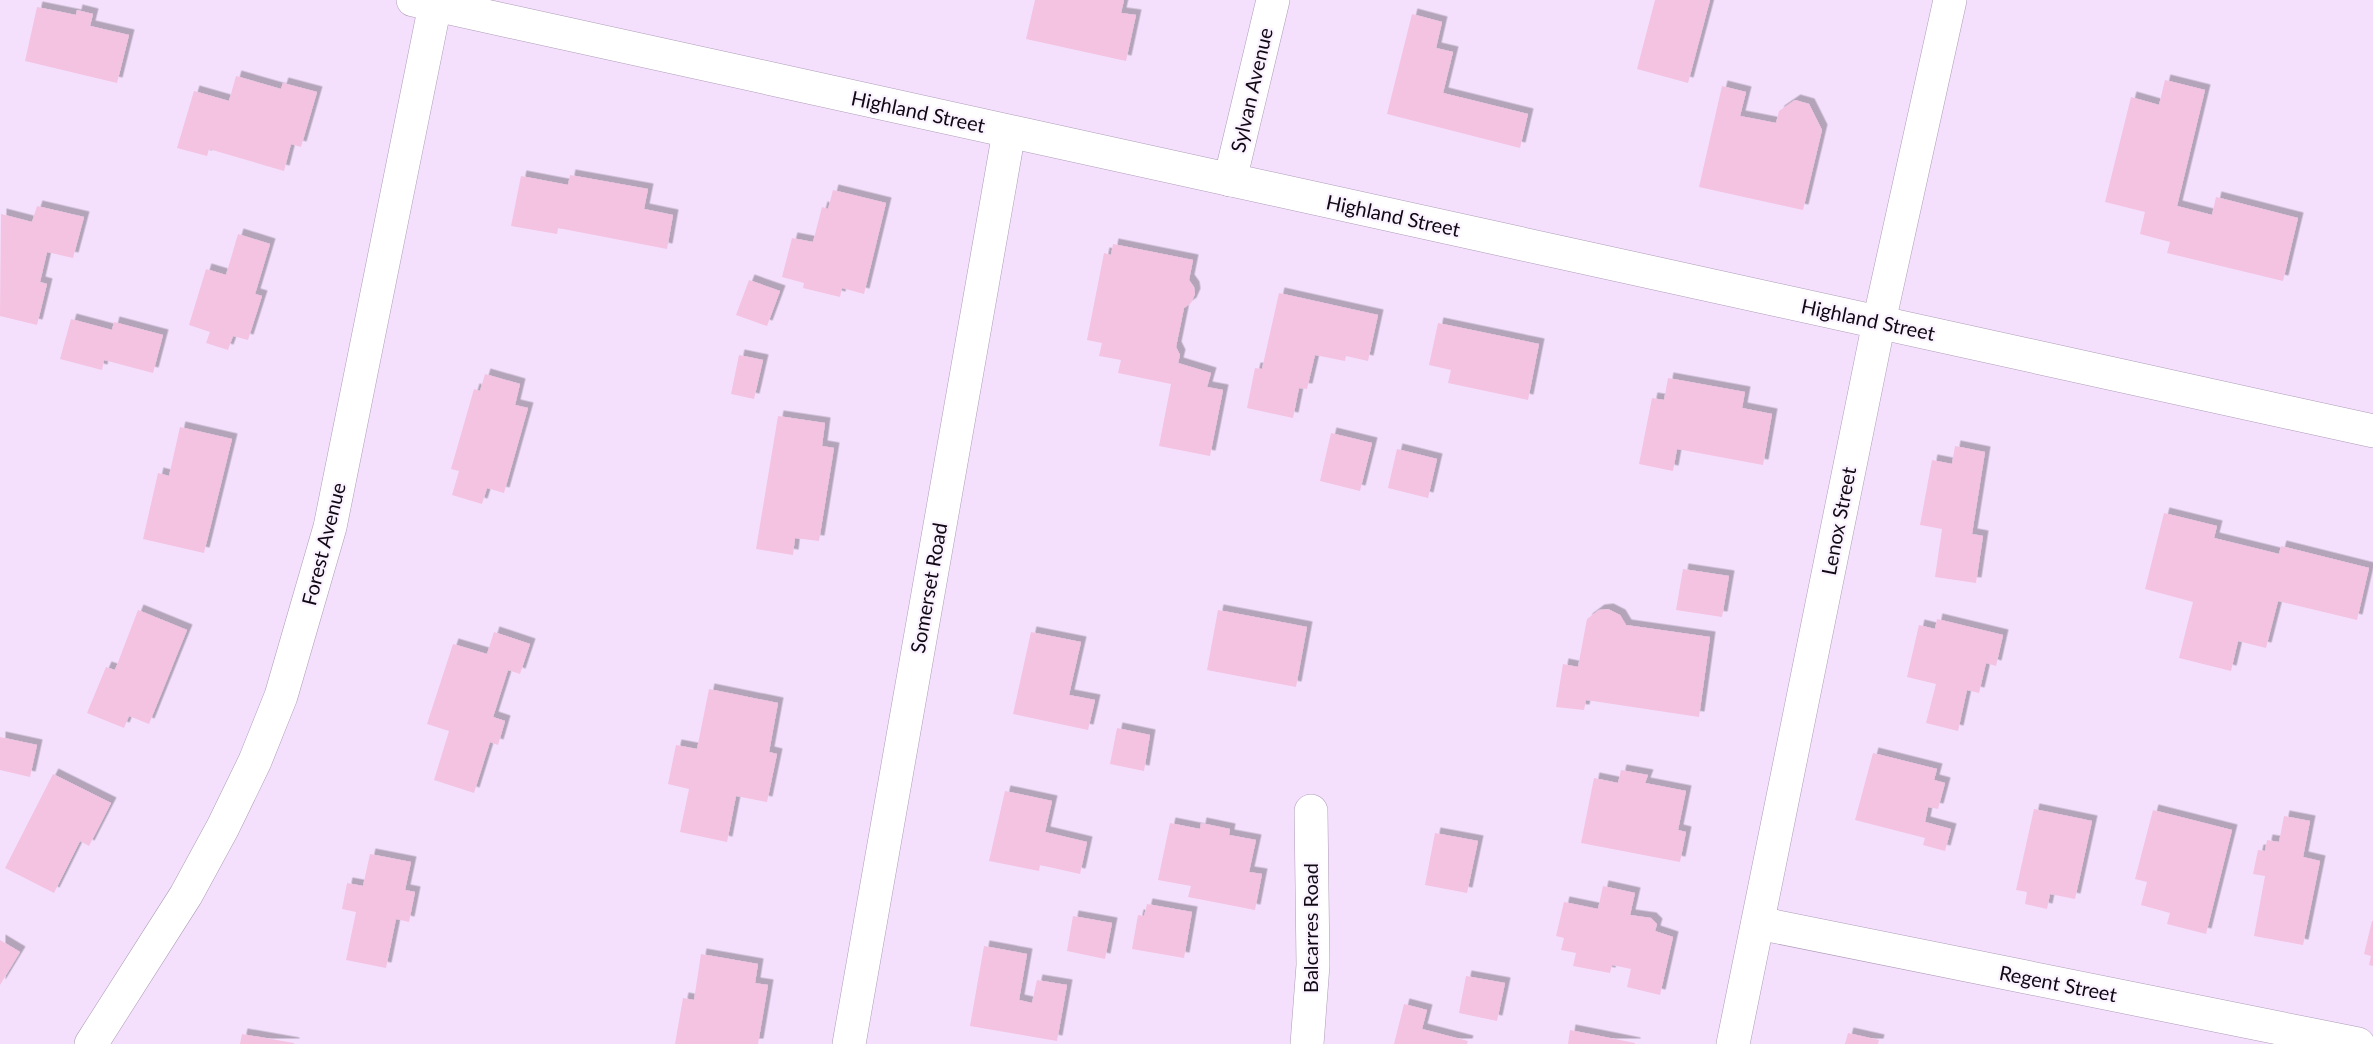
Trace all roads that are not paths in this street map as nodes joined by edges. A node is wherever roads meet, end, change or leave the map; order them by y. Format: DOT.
graph roads {
  1 [pos="1273,0"];
  2 [pos="1950,0"];
  3 [pos="428,2"];
  4 [pos="1009,132"];
  5 [pos="1230,180"];
  6 [pos="1879,322"];
  7 [pos="2373,431"];
  8 [pos="1311,811"];
  9 [pos="1758,923"];
  10 [pos="91,1044"];
  11 [pos="849,1044"];
  12 [pos="1307,1044"];
  13 [pos="1734,1044"];
  14 [pos="2358,1044"];
  1 -- 5 [label="street, Sylvan Avenue"];
  2 -- 6 [label="street, Lenox Street"];
  3 -- 4 [label="street, Highland Street"];
  3 -- 10 [label="street, Forest Avenue"];
  4 -- 5 [label="street, Highland Street"];
  4 -- 11 [label="street, Somerset Road"];
  5 -- 6 [label="street, Highland Street"];
  6 -- 7 [label="street, Highland Street"];
  6 -- 9 [label="street, Lenox Street"];
  8 -- 12 [label="street, Balcarres Road"];
  9 -- 13 [label="street, Lenox Street"];
  9 -- 14 [label="street, Regent Street"];
}
